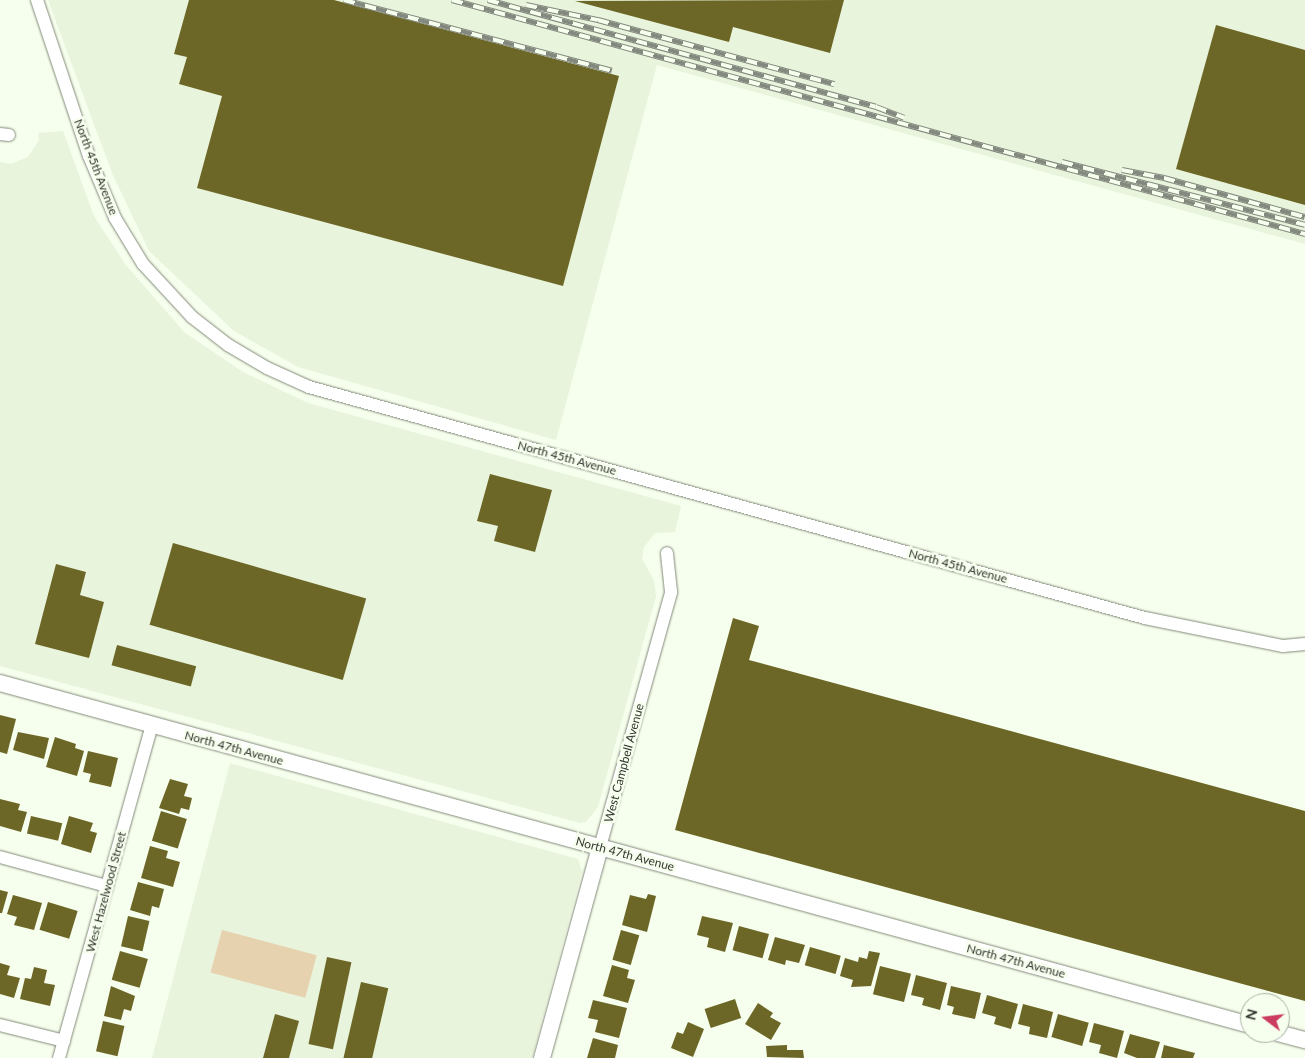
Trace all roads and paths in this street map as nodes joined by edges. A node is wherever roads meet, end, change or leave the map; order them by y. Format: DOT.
graph roads {
  1 [pos="36,0"];
  2 [pos="667,553"];
  3 [pos="1305,644"];
  4 [pos="0,683"];
  5 [pos="152,726"];
  6 [pos="600,847"];
  7 [pos="0,857"];
  8 [pos="107,886"];
  9 [pos="1240,1022"];
  10 [pos="0,1025"];
  11 [pos="1290,1036"];
  12 [pos="1305,1040"];
  13 [pos="64,1042"];
  14 [pos="60,1058"];
  15 [pos="542,1058"];
  1 -- 3 [label="street, North 45th Avenue"];
  2 -- 6 [label="street, West Campbell Avenue"];
  4 -- 5 [label="street, North 47th Avenue"];
  5 -- 6 [label="street, North 47th Avenue"];
  5 -- 8 [label="street, West Hazelwood Street"];
  6 -- 9 [label="street, North 47th Avenue"];
  6 -- 15 [label="street, West Campbell Avenue"];
  7 -- 8 [label="street"];
  8 -- 13 [label="street, West Hazelwood Street"];
  10 -- 13 [label="street"];
  11 -- 12 [label="street"];
  13 -- 14 [label="street, West Hazelwood Street"];
}
